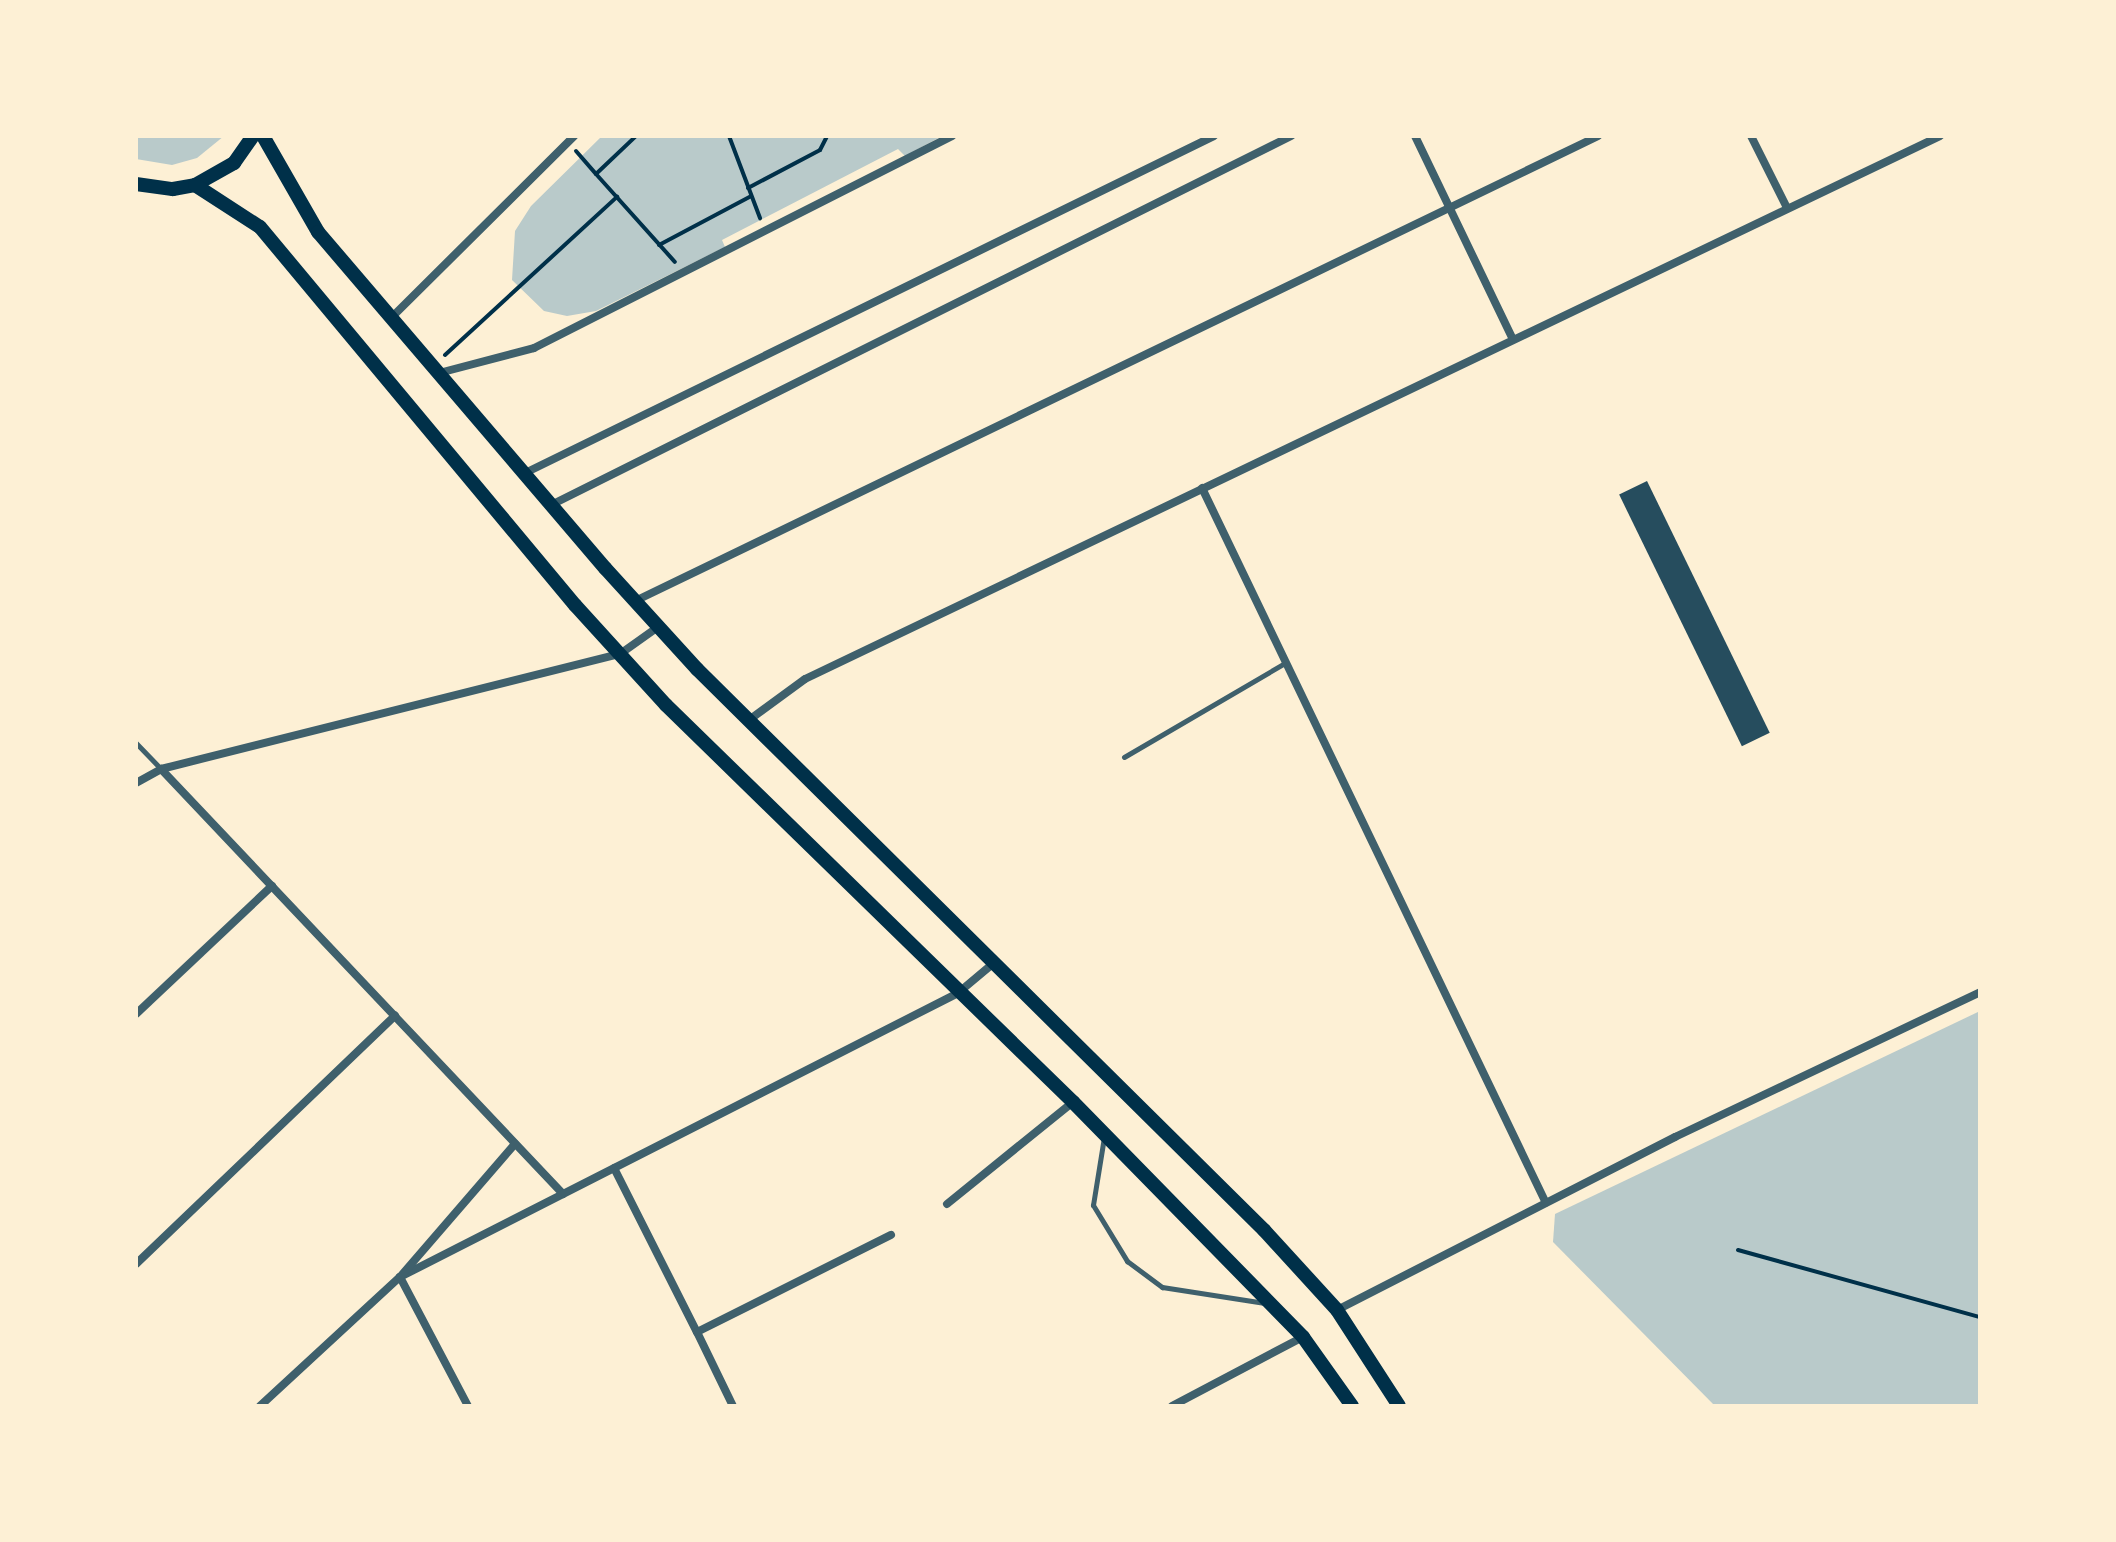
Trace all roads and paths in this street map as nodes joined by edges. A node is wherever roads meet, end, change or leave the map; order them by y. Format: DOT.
graph roads {
  1 [pos="253,136"];
  2 [pos="263,136"];
  3 [pos="636,136"];
  4 [pos="728,136"];
  5 [pos="827,136"];
  6 [pos="952,136"];
  7 [pos="1214,136"];
  8 [pos="1291,136"];
  9 [pos="1415,136"];
  10 [pos="1598,136"];
  11 [pos="1751,136"];
  12 [pos="1940,136"];
  13 [pos="571,139"];
  14 [pos="596,174"];
  15 [pos="136,184"];
  16 [pos="195,185"];
  17 [pos="748,188"];
  18 [pos="751,196"];
  19 [pos="617,197"];
  20 [pos="1449,208"];
  21 [pos="1787,208"];
  22 [pos="765,231"];
  23 [pos="659,245"];
  24 [pos="684,273"];
  25 [pos="391,318"];
  26 [pos="1512,338"];
  27 [pos="434,370"];
  28 [pos="523,474"];
  29 [pos="1202,488"];
  30 [pos="550,505"];
  31 [pos="635,601"];
  32 [pos="658,627"];
  33 [pos="620,654"];
  34 [pos="1286,663"];
  35 [pos="749,720"];
  36 [pos="136,743"];
  37 [pos="1124,757"];
  38 [pos="161,769"];
  39 [pos="136,783"];
  40 [pos="272,886"];
  41 [pos="995,961"];
  42 [pos="1980,992"];
  43 [pos="958,993"];
  44 [pos="136,1014"];
  45 [pos="395,1016"];
  46 [pos="1073,1102"];
  47 [pos="1104,1136"];
  48 [pos="515,1144"];
  49 [pos="614,1168"];
  50 [pos="563,1194"];
  51 [pos="1546,1203"];
  52 [pos="947,1204"];
  53 [pos="891,1235"];
  54 [pos="1738,1250"];
  55 [pos="136,1264"];
  56 [pos="400,1277"];
  57 [pos="1268,1304"];
  58 [pos="1337,1310"];
  59 [pos="1980,1317"];
  60 [pos="697,1332"];
  61 [pos="1303,1337"];
  62 [pos="260,1406"];
  63 [pos="468,1406"];
  64 [pos="733,1406"];
  65 [pos="1172,1406"];
  66 [pos="1352,1406"];
  67 [pos="1399,1406"];
  1 -- 16 [label="main road"];
  2 -- 25 [label="main road"];
  3 -- 14 [label="path"];
  4 -- 17 [label="path"];
  5 -- 17 [label="path"];
  6 -- 22 [label="street"];
  7 -- 28 [label="street"];
  8 -- 30 [label="street"];
  9 -- 20 [label="street"];
  10 -- 20 [label="street"];
  11 -- 21 [label="street"];
  12 -- 21 [label="street"];
  13 -- 14 [label="path"];
  13 -- 25 [label="street"];
  14 -- 19 [label="path"];
  15 -- 16 [label="main road"];
  16 -- 33 [label="main road"];
  17 -- 18 [label="path"];
  18 -- 22 [label="path"];
  18 -- 23 [label="path"];
  19 -- 23 [label="path"];
  19 -- 27 [label="path"];
  20 -- 26 [label="street"];
  20 -- 31 [label="street"];
  21 -- 26 [label="street"];
  22 -- 24 [label="street"];
  23 -- 24 [label="path"];
  24 -- 27 [label="street"];
  25 -- 27 [label="main road"];
  26 -- 29 [label="street"];
  27 -- 28 [label="main road"];
  28 -- 30 [label="main road"];
  29 -- 34 [label="street"];
  29 -- 35 [label="street"];
  30 -- 31 [label="main road"];
  31 -- 32 [label="main road"];
  32 -- 33 [label="street"];
  32 -- 35 [label="main road"];
  33 -- 38 [label="street"];
  33 -- 43 [label="main road"];
  34 -- 37 [label="lane"];
  34 -- 51 [label="street"];
  35 -- 41 [label="main road"];
  36 -- 38 [label="lane"];
  38 -- 39 [label="street"];
  38 -- 40 [label="street"];
  40 -- 44 [label="street"];
  40 -- 45 [label="street"];
  41 -- 43 [label="street"];
  41 -- 58 [label="main road"];
  42 -- 51 [label="street"];
  43 -- 46 [label="main road"];
  43 -- 49 [label="street"];
  45 -- 48 [label="street"];
  45 -- 55 [label="street"];
  46 -- 47 [label="main road"];
  46 -- 52 [label="street"];
  47 -- 57 [label="main road"];
  47 -- 57 [label="lane"];
  48 -- 50 [label="street"];
  48 -- 56 [label="street"];
  49 -- 50 [label="street"];
  49 -- 60 [label="street"];
  50 -- 56 [label="street"];
  51 -- 58 [label="street"];
  53 -- 60 [label="street"];
  54 -- 59 [label="path"];
  56 -- 62 [label="street"];
  56 -- 63 [label="street"];
  57 -- 61 [label="main road"];
  58 -- 67 [label="main road"];
  60 -- 64 [label="street"];
  61 -- 65 [label="street"];
  61 -- 66 [label="main road"];
}
